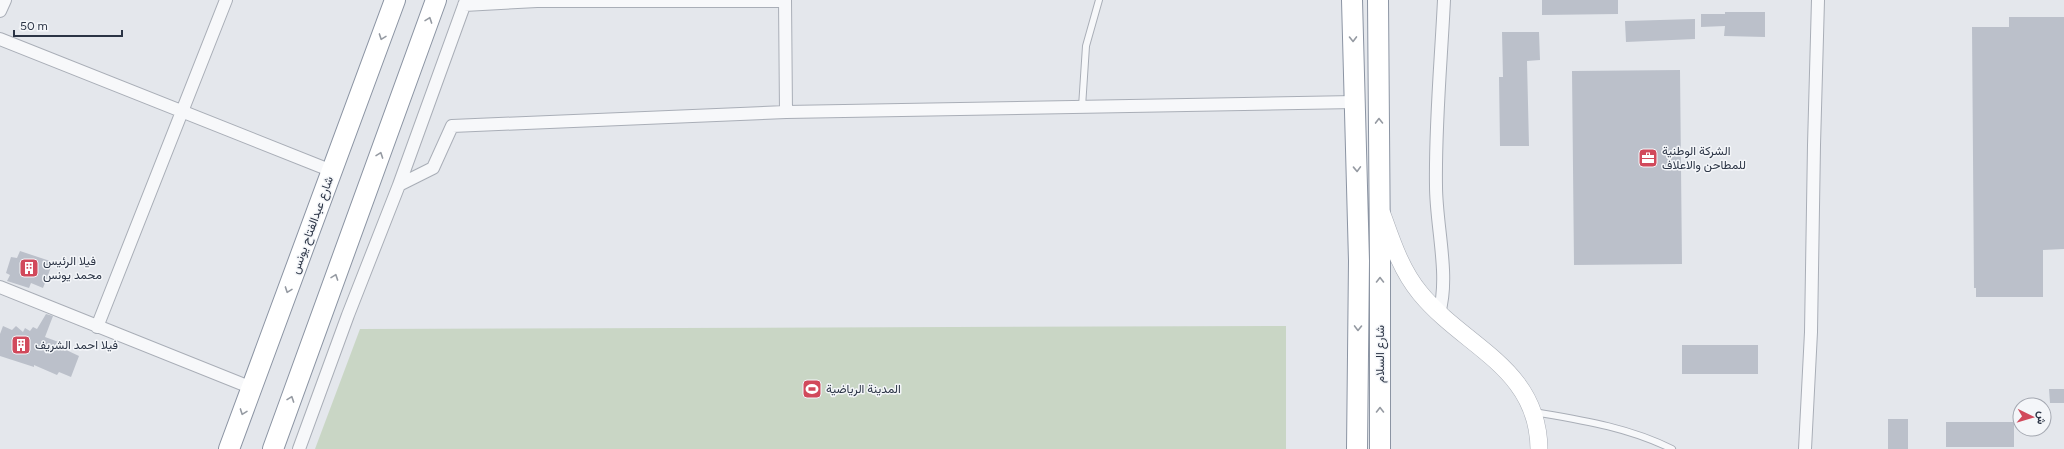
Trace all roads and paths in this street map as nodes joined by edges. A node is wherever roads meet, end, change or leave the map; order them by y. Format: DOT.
graph roads {
  1 [pos="4,0"];
  2 [pos="226,0"];
  3 [pos="395,0"];
  4 [pos="436,0"];
  5 [pos="785,0"];
  6 [pos="1099,0"];
  7 [pos="1352,0"];
  8 [pos="1378,0"];
  9 [pos="1444,0"];
  10 [pos="1818,0"];
  11 [pos="465,2"];
  12 [pos="0,11"];
  13 [pos="0,39"];
  14 [pos="1354,102"];
  15 [pos="1082,107"];
  16 [pos="182,112"];
  17 [pos="786,112"];
  18 [pos="332,171"];
  19 [pos="399,185"];
  20 [pos="1380,210"];
  21 [pos="0,287"];
  22 [pos="1439,313"];
  23 [pos="97,327"];
  24 [pos="252,388"];
  25 [pos="1534,412"];
  26 [pos="229,449"];
  27 [pos="273,449"];
  28 [pos="298,449"];
  29 [pos="1357,449"];
  30 [pos="1380,449"];
  31 [pos="1539,449"];
  32 [pos="1672,449"];
  33 [pos="1805,449"];
  1 -- 12 [label="street"];
  2 -- 16 [label="street"];
  3 -- 18 [label="highway, شارع عبدالفتاح يونس, one-way"];
  27 -- 4 [label="highway, one-way"];
  5 -- 11 [label="street"];
  5 -- 17 [label="street"];
  6 -- 15 [label="lane"];
  7 -- 14 [label="highway, شارع السلام, one-way"];
  20 -- 8 [label="highway, شارع السلام, one-way"];
  9 -- 22 [label="street"];
  10 -- 33 [label="street"];
  11 -- 19 [label="street"];
  13 -- 16 [label="street"];
  14 -- 15 [label="street"];
  14 -- 29 [label="highway, شارع السلام, one-way"];
  15 -- 17 [label="street"];
  16 -- 18 [label="street"];
  16 -- 23 [label="street"];
  17 -- 19 [label="street"];
  18 -- 24 [label="highway, شارع عبدالفتاح يونس, one-way"];
  19 -- 28 [label="street"];
  20 -- 22 [label="main road"];
  30 -- 20 [label="highway, شارع السلام, one-way"];
  21 -- 23 [label="street"];
  22 -- 25 [label="main road"];
  23 -- 24 [label="street"];
  24 -- 26 [label="highway, شارع عبدالفتاح يونس, one-way"];
  25 -- 31 [label="main road"];
  25 -- 32 [label="lane"];
}
